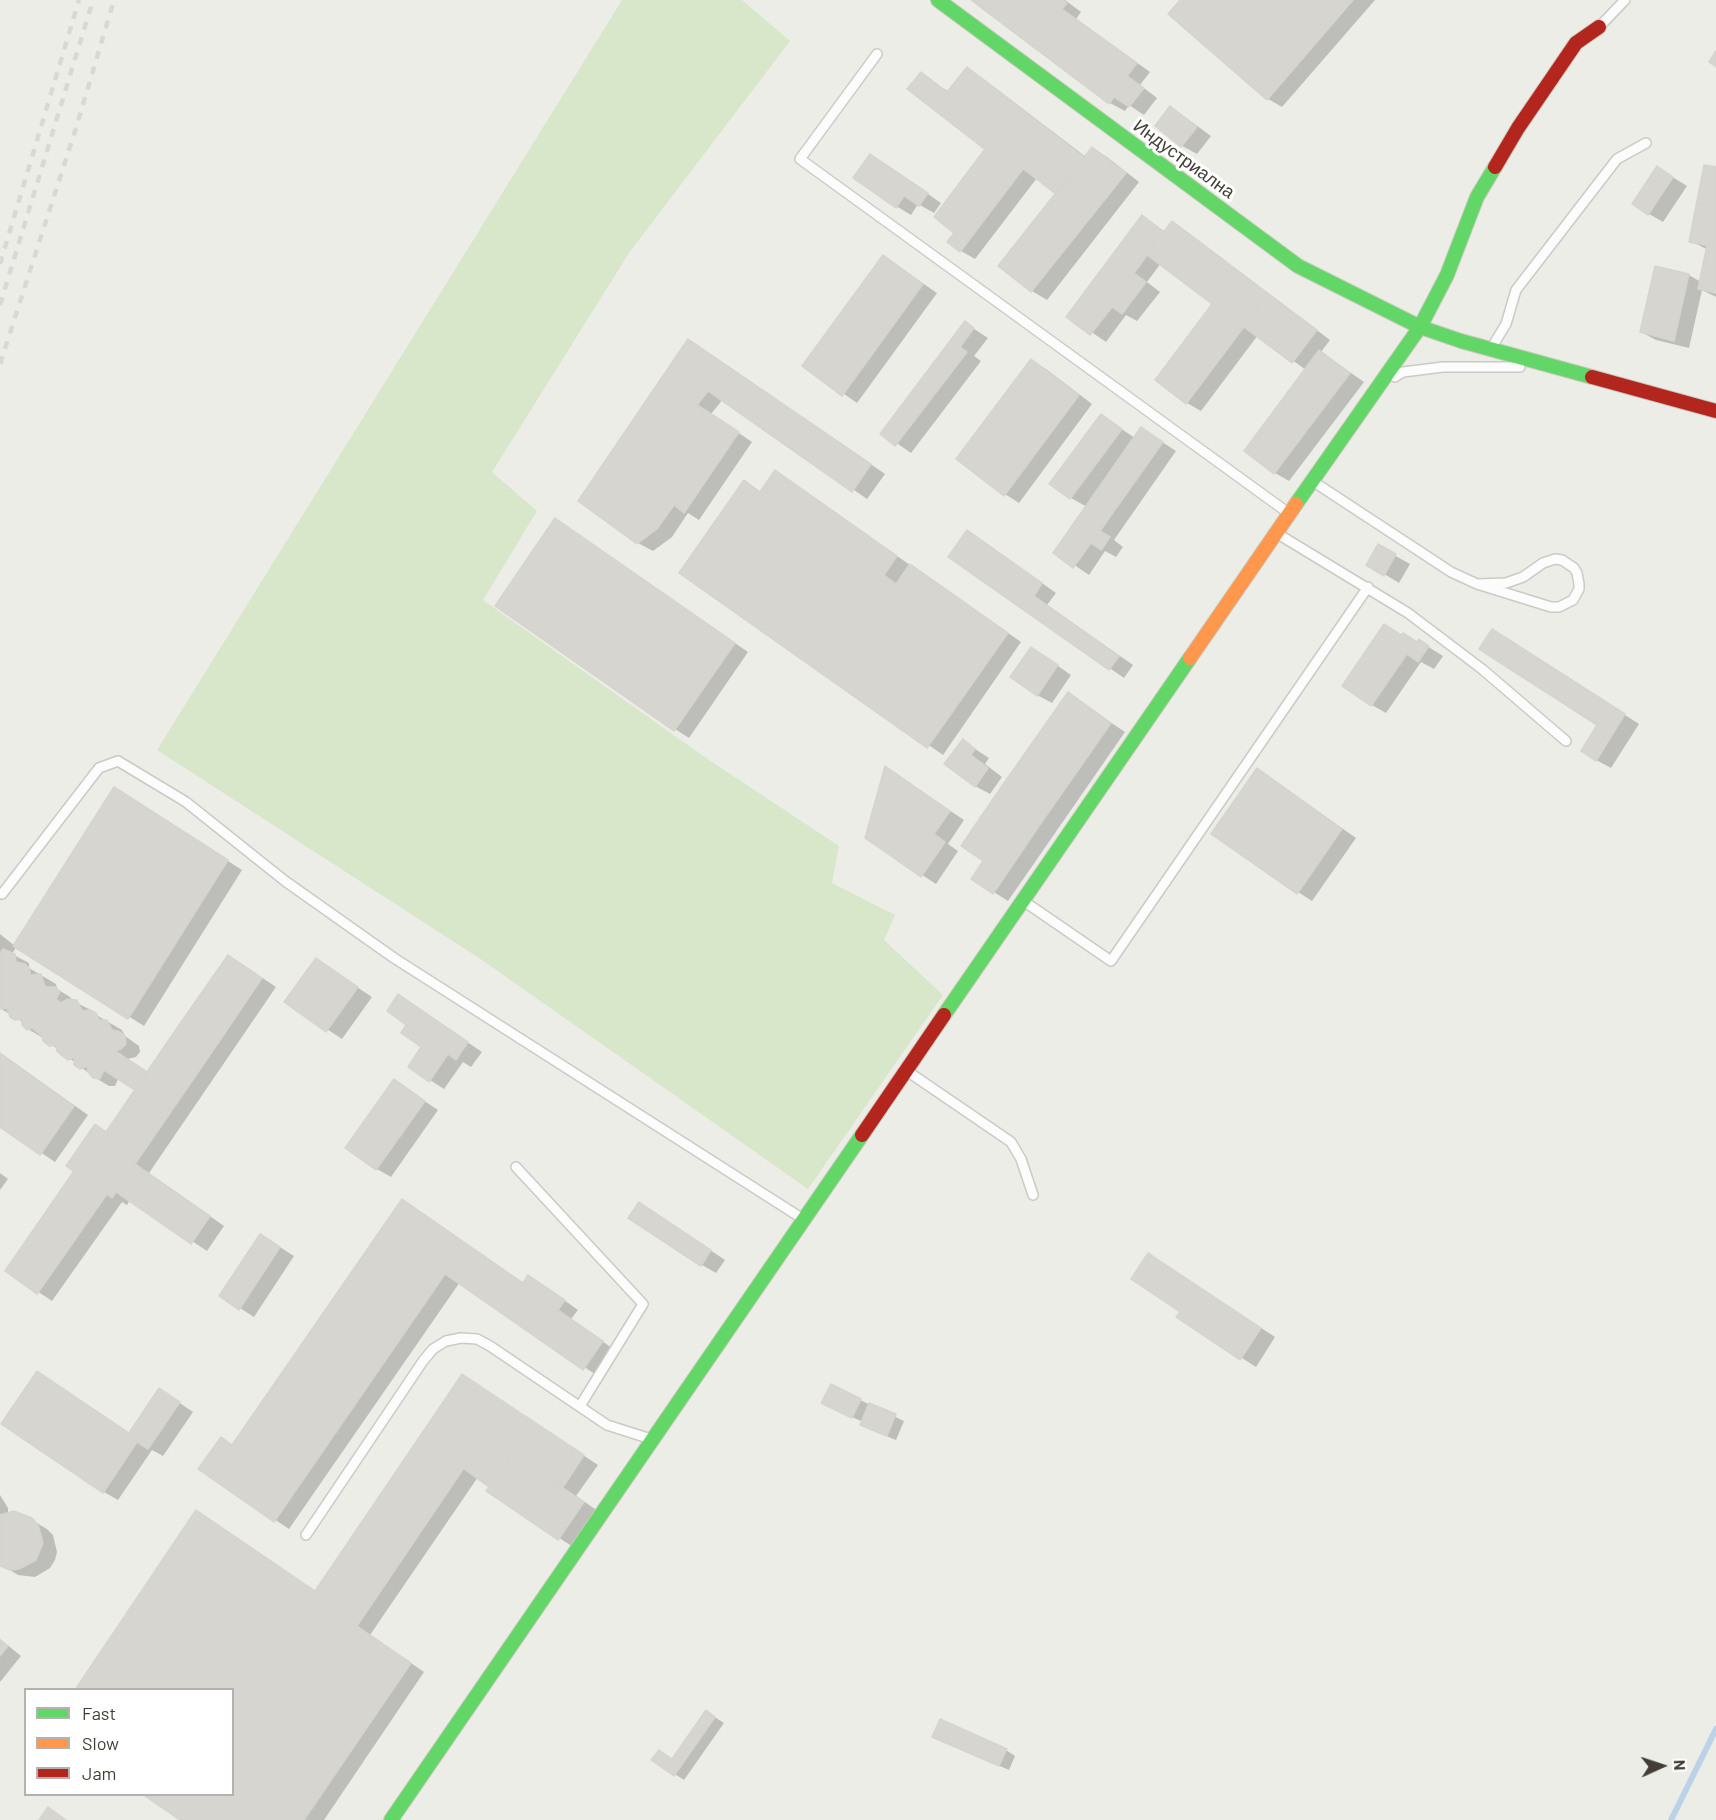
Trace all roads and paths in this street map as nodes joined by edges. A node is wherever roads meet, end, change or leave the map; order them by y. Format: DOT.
graph roads {
  1 [pos="938,0"];
  2 [pos="1625,0"];
  3 [pos="1599,27"];
  4 [pos="877,54"];
  5 [pos="1646,143"];
  6 [pos="1420,327"];
  7 [pos="1491,349"];
  8 [pos="1558,368"];
  9 [pos="1380,385"];
  10 [pos="1716,411"];
  11 [pos="1312,480"];
  12 [pos="1289,514"];
  13 [pos="1276,532"];
  14 [pos="1477,584"];
  15 [pos="1368,587"];
  16 [pos="1566,741"];
  17 [pos="2,894"];
  18 [pos="1024,901"];
  19 [pos="904,1070"];
  20 [pos="516,1167"];
  21 [pos="1033,1195"];
  22 [pos="806,1220"];
  23 [pos="580,1406"];
  24 [pos="654,1440"];
  25 [pos="306,1534"];
  26 [pos="391,1820"];
  1 -- 6 [label="street, Индустриална"];
  2 -- 3 [label="lane"];
  3 -- 6 [label="street"];
  4 -- 12 [label="lane"];
  5 -- 7 [label="lane"];
  6 -- 7 [label="street, Индустриална"];
  6 -- 9 [label="street"];
  7 -- 8 [label="street, Индустриална"];
  8 -- 9 [label="lane"];
  8 -- 10 [label="street, Индустриална"];
  9 -- 11 [label="street"];
  11 -- 12 [label="street"];
  11 -- 14 [label="lane"];
  12 -- 13 [label="street"];
  13 -- 15 [label="lane"];
  13 -- 18 [label="street"];
  14 -- 14 [label="lane"];
  15 -- 16 [label="lane"];
  15 -- 18 [label="lane"];
  17 -- 22 [label="lane"];
  18 -- 19 [label="street"];
  19 -- 21 [label="lane"];
  19 -- 22 [label="street"];
  20 -- 23 [label="lane"];
  22 -- 24 [label="street"];
  23 -- 24 [label="lane"];
  23 -- 25 [label="lane"];
  24 -- 26 [label="street"];
}
